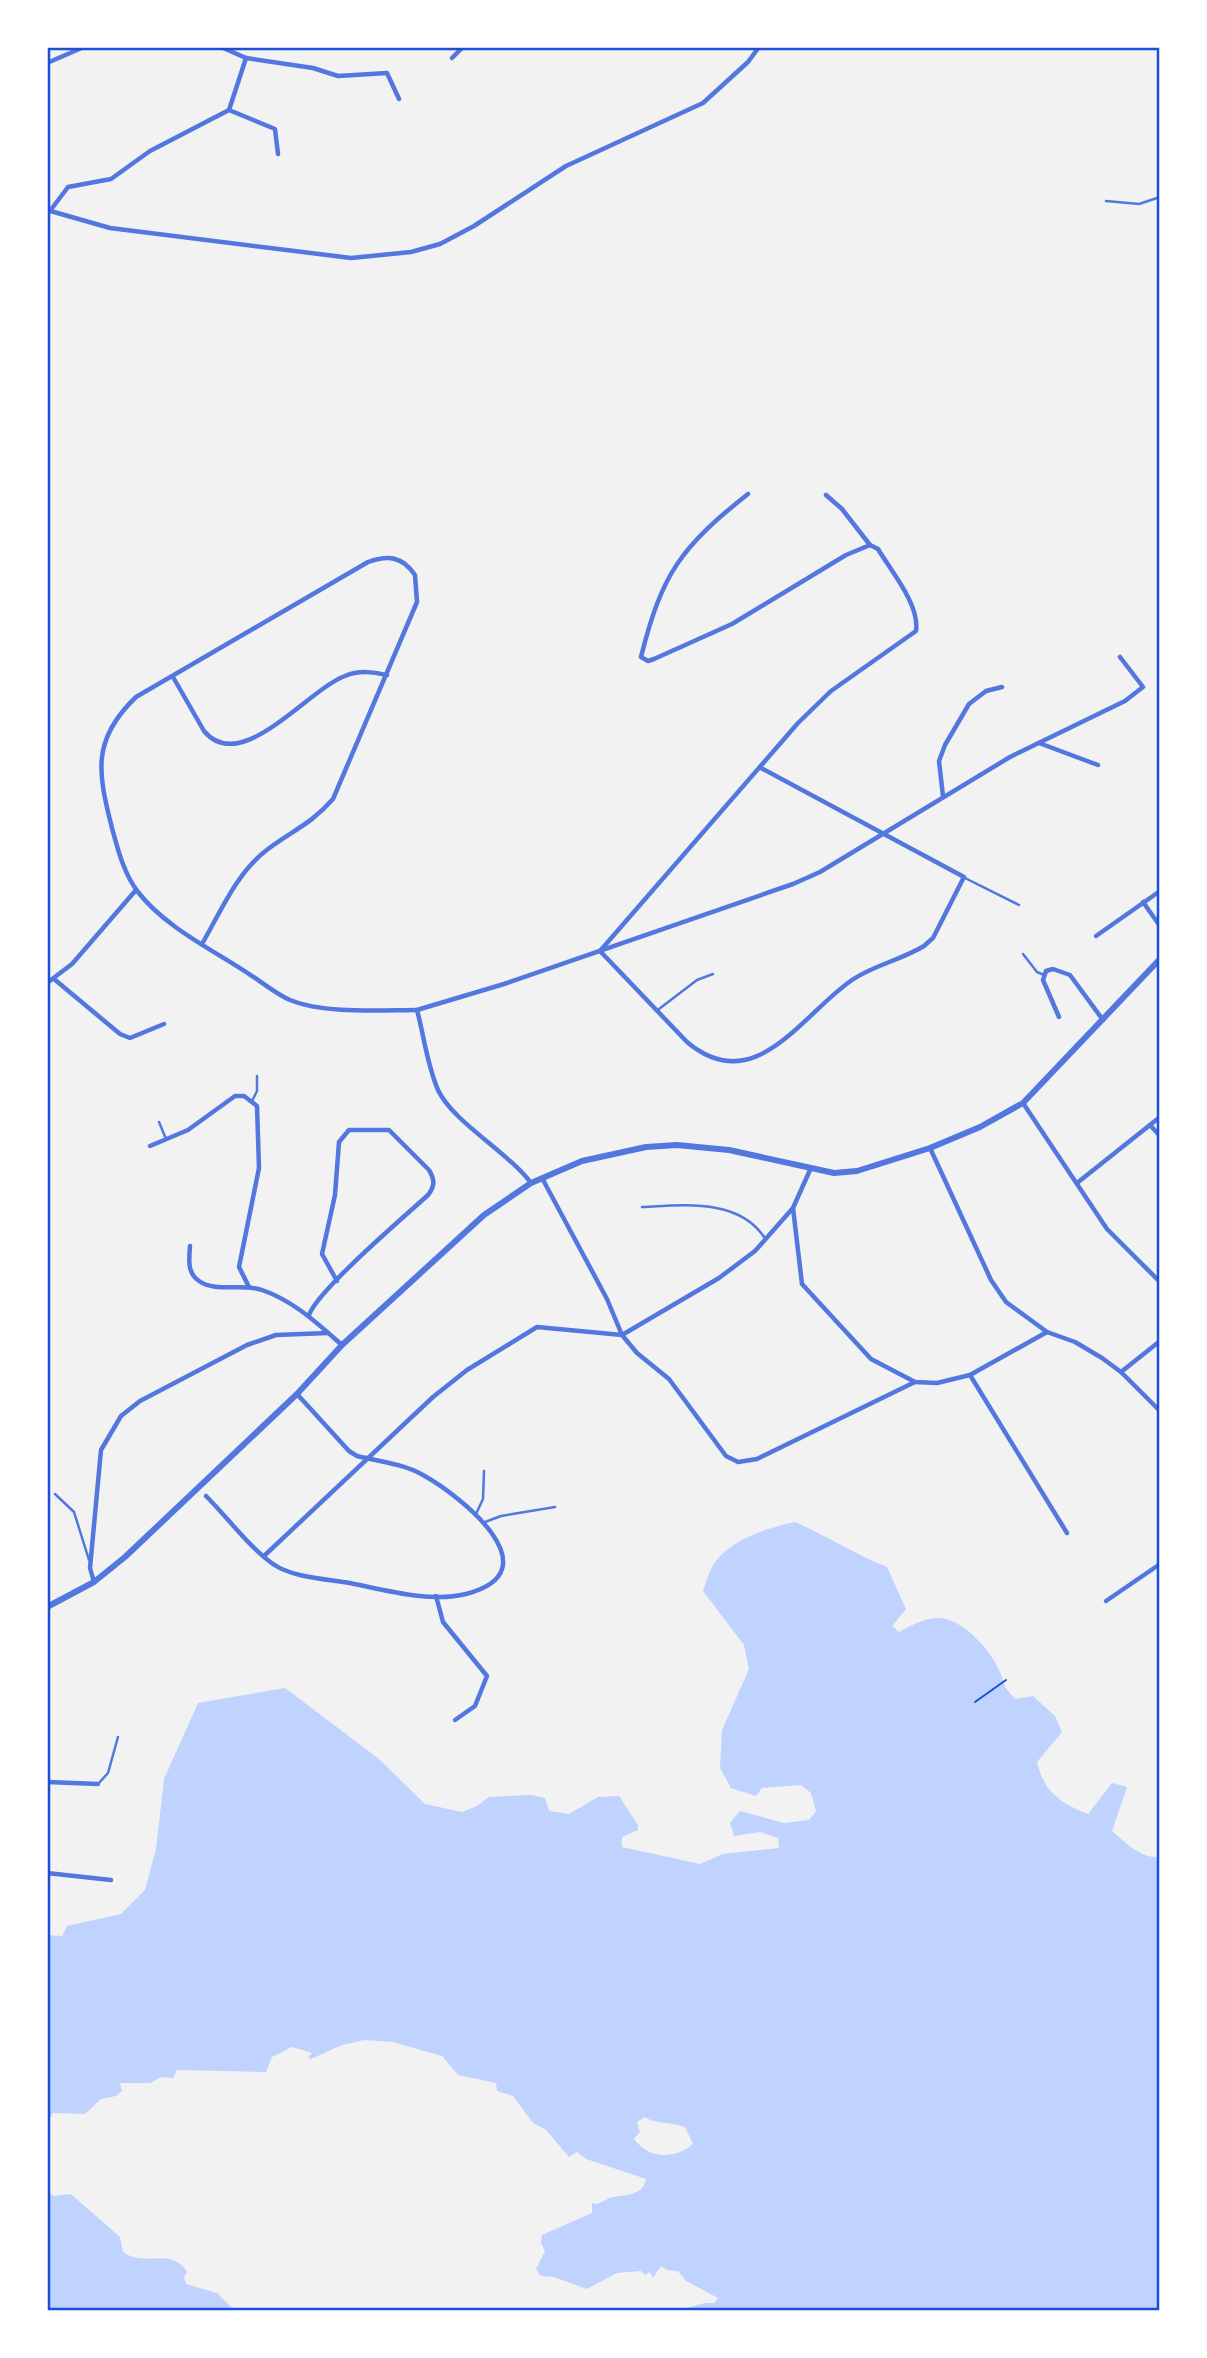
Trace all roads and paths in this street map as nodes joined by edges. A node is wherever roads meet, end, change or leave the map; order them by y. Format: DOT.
graph roads {
  1 [pos="84,47"];
  2 [pos="221,47"];
  3 [pos="463,47"];
  4 [pos="759,47"];
  5 [pos="246,58"];
  6 [pos="452,58"];
  7 [pos="47,63"];
  8 [pos="399,99"];
  9 [pos="229,110"];
  10 [pos="278,154"];
  11 [pos="1160,197"];
  12 [pos="1106,201"];
  13 [pos="48,211"];
  14 [pos="748,494"];
  15 [pos="826,495"];
  16 [pos="870,545"];
  17 [pos="1120,657"];
  18 [pos="387,675"];
  19 [pos="173,677"];
  20 [pos="1002,687"];
  21 [pos="1038,743"];
  22 [pos="1098,765"];
  23 [pos="761,768"];
  24 [pos="943,796"];
  25 [pos="880,834"];
  26 [pos="964,877"];
  27 [pos="136,890"];
  28 [pos="1160,891"];
  29 [pos="1143,902"];
  30 [pos="1018,905"];
  31 [pos="1160,926"];
  32 [pos="1096,936"];
  33 [pos="202,943"];
  34 [pos="600,951"];
  35 [pos="1023,954"];
  36 [pos="1160,959"];
  37 [pos="713,974"];
  38 [pos="1044,975"];
  39 [pos="54,979"];
  40 [pos="47,983"];
  41 [pos="659,1009"];
  42 [pos="417,1010"];
  43 [pos="1059,1017"];
  44 [pos="1103,1021"];
  45 [pos="164,1024"];
  46 [pos="257,1076"];
  47 [pos="252,1101"];
  48 [pos="1023,1103"];
  49 [pos="1160,1117"];
  50 [pos="159,1122"];
  51 [pos="1150,1125"];
  52 [pos="1160,1136"];
  53 [pos="166,1139"];
  54 [pos="150,1146"];
  55 [pos="930,1148"];
  56 [pos="810,1170"];
  57 [pos="541,1177"];
  58 [pos="531,1183"];
  59 [pos="1077,1183"];
  60 [pos="642,1207"];
  61 [pos="793,1208"];
  62 [pos="765,1240"];
  63 [pos="190,1246"];
  64 [pos="337,1281"];
  65 [pos="1160,1282"];
  66 [pos="248,1287"];
  67 [pos="309,1315"];
  68 [pos="1047,1332"];
  69 [pos="328,1333"];
  70 [pos="622,1335"];
  71 [pos="1160,1341"];
  72 [pos="342,1345"];
  73 [pos="1121,1372"];
  74 [pos="970,1375"];
  75 [pos="915,1382"];
  76 [pos="297,1394"];
  77 [pos="1160,1410"];
  78 [pos="368,1459"];
  79 [pos="484,1471"];
  80 [pos="55,1494"];
  81 [pos="206,1496"];
  82 [pos="555,1507"];
  83 [pos="475,1514"];
  84 [pos="485,1522"];
  85 [pos="1067,1533"];
  86 [pos="264,1556"];
  87 [pos="91,1563"];
  88 [pos="1160,1564"];
  89 [pos="94,1582"];
  90 [pos="436,1596"];
  91 [pos="1106,1601"];
  92 [pos="47,1607"];
  93 [pos="1006,1680"];
  94 [pos="975,1702"];
  95 [pos="456,1720"];
  96 [pos="118,1737"];
  97 [pos="47,1782"];
  98 [pos="98,1784"];
  99 [pos="47,1873"];
  100 [pos="111,1880"];
  1 -- 7 [label="street"];
  2 -- 5 [label="street"];
  3 -- 6 [label="street"];
  4 -- 13 [label="street"];
  5 -- 8 [label="street"];
  5 -- 9 [label="street"];
  9 -- 10 [label="street"];
  9 -- 13 [label="street"];
  11 -- 12 [label="lane"];
  14 -- 16 [label="street"];
  15 -- 16 [label="street"];
  16 -- 23 [label="street"];
  17 -- 21 [label="street"];
  18 -- 19 [label="street"];
  18 -- 19 [label="street"];
  18 -- 33 [label="street"];
  19 -- 27 [label="street"];
  20 -- 24 [label="street"];
  21 -- 22 [label="street"];
  21 -- 24 [label="street"];
  23 -- 25 [label="street"];
  23 -- 34 [label="street"];
  24 -- 25 [label="street"];
  25 -- 26 [label="street"];
  25 -- 34 [label="street"];
  26 -- 30 [label="lane"];
  26 -- 41 [label="street"];
  27 -- 33 [label="street"];
  27 -- 39 [label="street"];
  28 -- 29 [label="street"];
  29 -- 31 [label="street"];
  29 -- 32 [label="street"];
  33 -- 42 [label="street"];
  34 -- 41 [label="street"];
  34 -- 42 [label="street"];
  35 -- 38 [label="lane"];
  36 -- 44 [label="street"];
  37 -- 41 [label="lane"];
  38 -- 43 [label="street"];
  38 -- 44 [label="street"];
  39 -- 40 [label="street"];
  39 -- 45 [label="street"];
  42 -- 58 [label="street"];
  44 -- 48 [label="street"];
  46 -- 47 [label="lane"];
  47 -- 53 [label="street"];
  47 -- 66 [label="street"];
  48 -- 55 [label="street"];
  48 -- 59 [label="street"];
  49 -- 51 [label="street"];
  50 -- 53 [label="lane"];
  51 -- 52 [label="street"];
  51 -- 59 [label="street"];
  53 -- 54 [label="street"];
  55 -- 56 [label="street"];
  55 -- 68 [label="street"];
  56 -- 57 [label="street"];
  56 -- 61 [label="street"];
  57 -- 58 [label="street"];
  57 -- 70 [label="street"];
  58 -- 72 [label="street"];
  59 -- 65 [label="street"];
  60 -- 62 [label="lane"];
  61 -- 62 [label="street"];
  61 -- 75 [label="street"];
  62 -- 70 [label="street"];
  63 -- 66 [label="street"];
  64 -- 64 [label="street"];
  64 -- 67 [label="street"];
  66 -- 67 [label="street"];
  67 -- 69 [label="street"];
  68 -- 73 [label="street"];
  68 -- 74 [label="street"];
  69 -- 72 [label="street"];
  69 -- 87 [label="street"];
  70 -- 75 [label="street"];
  70 -- 78 [label="street"];
  71 -- 73 [label="street"];
  72 -- 76 [label="street"];
  73 -- 77 [label="street"];
  74 -- 75 [label="street"];
  74 -- 85 [label="street"];
  76 -- 78 [label="street"];
  76 -- 89 [label="street"];
  78 -- 83 [label="street"];
  78 -- 86 [label="street"];
  79 -- 83 [label="lane"];
  80 -- 87 [label="lane"];
  81 -- 86 [label="street"];
  82 -- 84 [label="lane"];
  83 -- 84 [label="street"];
  84 -- 90 [label="street"];
  86 -- 90 [label="street"];
  87 -- 89 [label="street"];
  88 -- 91 [label="street"];
  89 -- 92 [label="street"];
  90 -- 95 [label="street"];
  93 -- 94 [label="path"];
  96 -- 98 [label="lane"];
  97 -- 98 [label="street"];
  99 -- 100 [label="street"];
}
